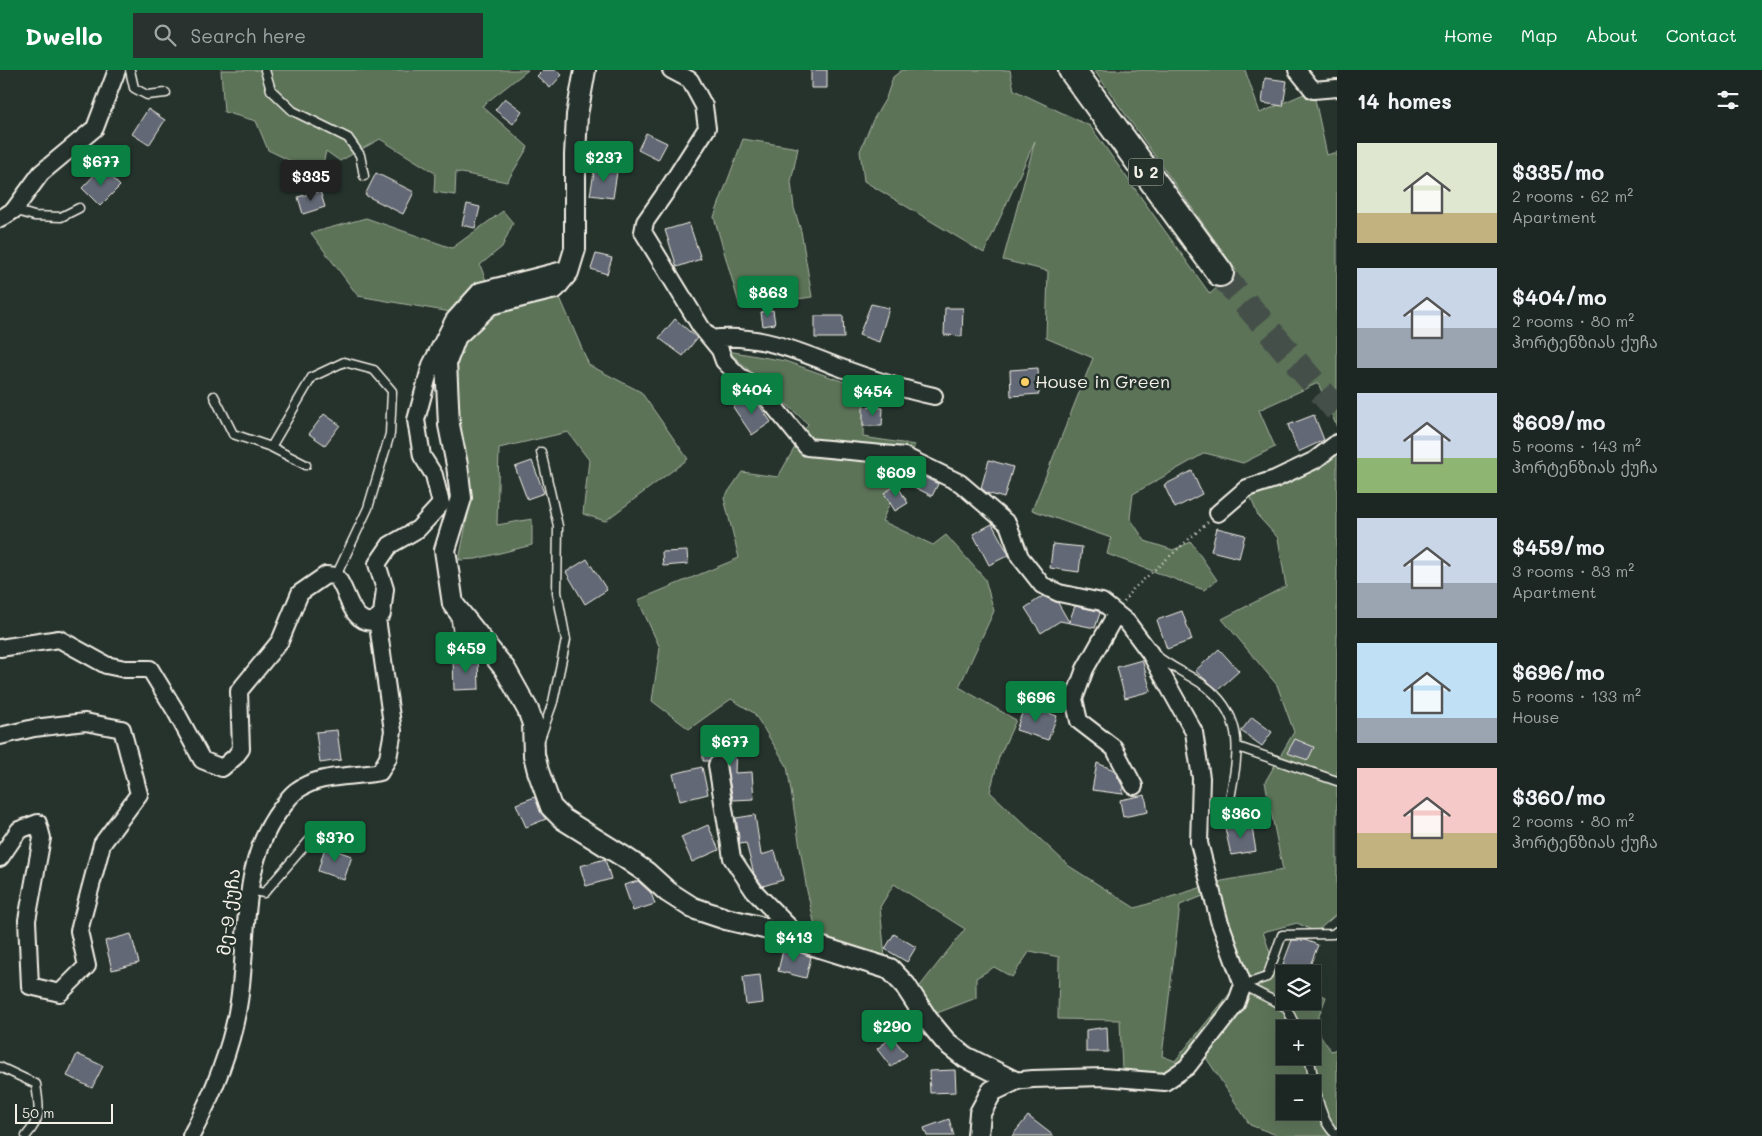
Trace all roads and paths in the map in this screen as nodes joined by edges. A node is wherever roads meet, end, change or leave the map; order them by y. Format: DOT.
graph roads {
  1 [pos="116,70"];
  2 [pos="130,70"];
  3 [pos="265,70"];
  4 [pos="585,70"];
  5 [pos="671,70"];
  6 [pos="1072,70"];
  7 [pos="1298,70"];
  8 [pos="1337,88"];
  9 [pos="166,93"];
  10 [pos="575,155"];
  11 [pos="622,167"];
  12 [pos="364,176"];
  13 [pos="79,208"];
  14 [pos="14,210"];
  15 [pos="0,219"];
  16 [pos="568,272"];
  17 [pos="1220,273"];
  18 [pos="711,338"];
  19 [pos="214,396"];
  20 [pos="934,396"];
  21 [pos="1337,443"];
  22 [pos="271,447"];
  23 [pos="541,452"];
  24 [pos="306,465"];
  25 [pos="1218,513"];
  26 [pos="336,576"];
  27 [pos="453,604"];
  28 [pos="1116,614"];
  29 [pos="377,618"];
  30 [pos="0,648"];
  31 [pos="1146,648"];
  32 [pos="460,656"];
  33 [pos="0,736"];
  34 [pos="1238,746"];
  35 [pos="534,755"];
  36 [pos="717,766"];
  37 [pos="1337,781"];
  38 [pos="1134,786"];
  39 [pos="1228,811"];
  40 [pos="343,828"];
  41 [pos="0,858"];
  42 [pos="249,890"];
  43 [pos="1337,931"];
  44 [pos="804,942"];
  45 [pos="1243,985"];
  46 [pos="1292,1020"];
  47 [pos="1311,1065"];
  48 [pos="0,1067"];
  49 [pos="1013,1081"];
  50 [pos="1337,1135"];
  51 [pos="26,1136"];
  52 [pos="191,1136"];
  53 [pos="978,1136"];
  1 -- 14 [label="street"];
  2 -- 9 [label="lane"];
  3 -- 12 [label="lane"];
  4 -- 10 [label="street"];
  5 -- 18 [label="street"];
  6 -- 17 [label="highway, ს 2"];
  7 -- 8 [label="street"];
  10 -- 11 [label="lane"];
  10 -- 16 [label="street"];
  13 -- 14 [label="lane"];
  14 -- 15 [label="street"];
  16 -- 27 [label="street"];
  16 -- 29 [label="street"];
  18 -- 20 [label="street"];
  18 -- 28 [label="street"];
  19 -- 22 [label="lane"];
  21 -- 25 [label="street"];
  22 -- 24 [label="lane"];
  22 -- 26 [label="lane"];
  23 -- 35 [label="lane"];
  25 -- 28 [label="path"];
  26 -- 29 [label="street"];
  26 -- 30 [label="street"];
  27 -- 32 [label="lane"];
  27 -- 35 [label="street"];
  28 -- 31 [label="street"];
  28 -- 38 [label="street"];
  29 -- 42 [label="street, მე-9 ქუჩა"];
  31 -- 34 [label="lane"];
  31 -- 45 [label="street"];
  33 -- 41 [label="street"];
  34 -- 37 [label="lane"];
  34 -- 39 [label="lane"];
  35 -- 44 [label="street"];
  36 -- 44 [label="street"];
  40 -- 42 [label="lane"];
  42 -- 52 [label="street, მე-9 ქუჩა"];
  43 -- 45 [label="lane"];
  44 -- 49 [label="street"];
  45 -- 46 [label="lane"];
  45 -- 49 [label="street"];
  47 -- 50 [label="lane"];
  48 -- 51 [label="lane"];
  49 -- 53 [label="street"];
}
